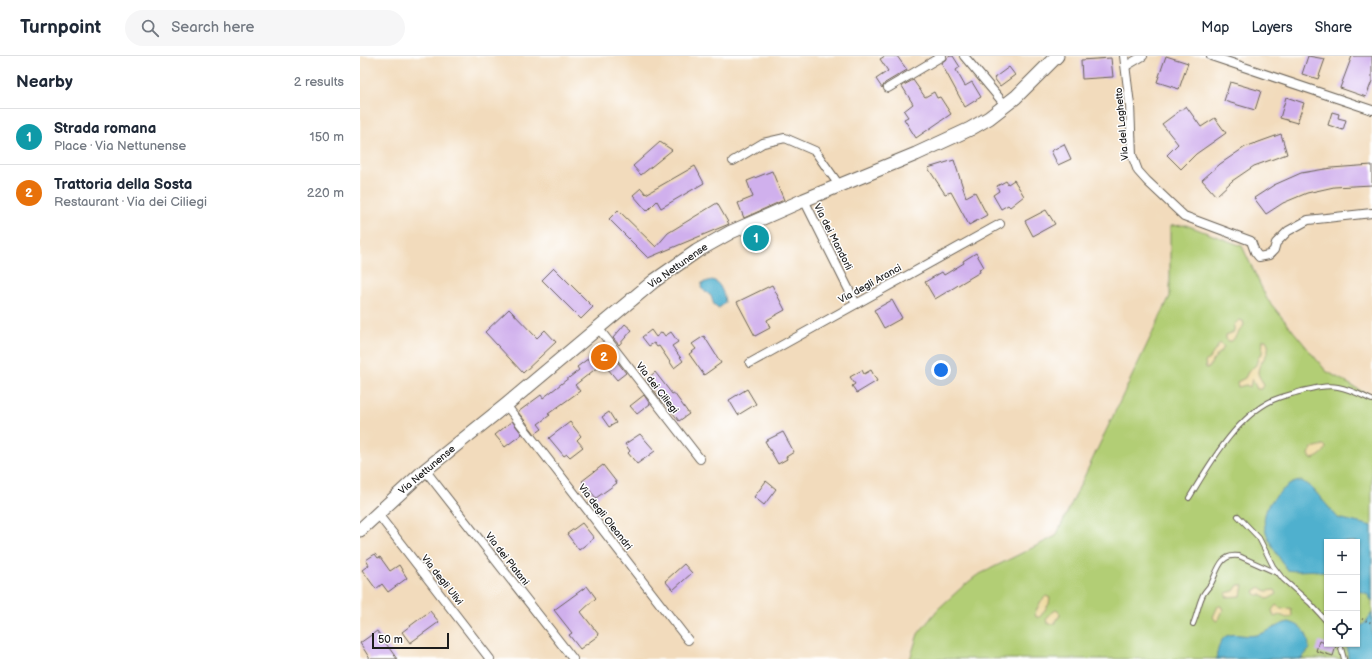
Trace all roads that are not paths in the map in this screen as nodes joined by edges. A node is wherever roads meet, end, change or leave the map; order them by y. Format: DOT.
graph roads {
  1 [pos="942,56"];
  2 [pos="964,56"];
  3 [pos="1058,56"];
  4 [pos="1124,56"];
  5 [pos="1143,56"];
  6 [pos="1211,56"];
  7 [pos="1126,66"];
  8 [pos="888,88"];
  9 [pos="1006,106"];
  10 [pos="1372,110"];
  11 [pos="734,162"];
  12 [pos="839,185"];
  13 [pos="804,200"];
  14 [pos="1372,213"];
  15 [pos="1000,224"];
  16 [pos="856,304"];
  17 [pos="599,329"];
  18 [pos="750,363"];
  19 [pos="1372,400"];
  20 [pos="506,406"];
  21 [pos="700,459"];
  22 [pos="425,470"];
  23 [pos="1189,498"];
  24 [pos="377,513"];
  25 [pos="1238,516"];
  26 [pos="360,530"];
  27 [pos="1281,575"];
  28 [pos="1324,619"];
  29 [pos="1193,624"];
  30 [pos="688,640"];
  31 [pos="1341,647"];
  32 [pos="490,659"];
  33 [pos="572,659"];
  34 [pos="1344,659"];
  1 -- 8 [label="street"];
  2 -- 9 [label="street"];
  3 -- 9 [label="main road, Via Nettunense"];
  4 -- 7 [label="street, Via del Laghetto"];
  5 -- 7 [label="street"];
  6 -- 10 [label="street"];
  7 -- 14 [label="street, Via del Laghetto"];
  9 -- 12 [label="main road, Via Nettunense"];
  11 -- 12 [label="street"];
  12 -- 13 [label="main road, Via Nettunense"];
  13 -- 16 [label="street, Via dei Mandorli"];
  13 -- 17 [label="main road, Via Nettunense"];
  15 -- 16 [label="street, Via degli Aranci"];
  16 -- 18 [label="street, Via degli Aranci"];
  17 -- 20 [label="main road, Via Nettunense"];
  17 -- 21 [label="street, Via dei Ciliegi"];
  19 -- 23 [label="lane"];
  20 -- 22 [label="main road, Via Nettunense"];
  20 -- 30 [label="street, Via degli Oleandri"];
  22 -- 24 [label="main road, Via Nettunense"];
  22 -- 33 [label="street, Via dei Platani"];
  24 -- 26 [label="main road, Via Nettunense"];
  24 -- 32 [label="street, Via degli Ulivi"];
  25 -- 27 [label="lane"];
  27 -- 28 [label="lane"];
  27 -- 29 [label="lane"];
  31 -- 34 [label="lane"];
}
